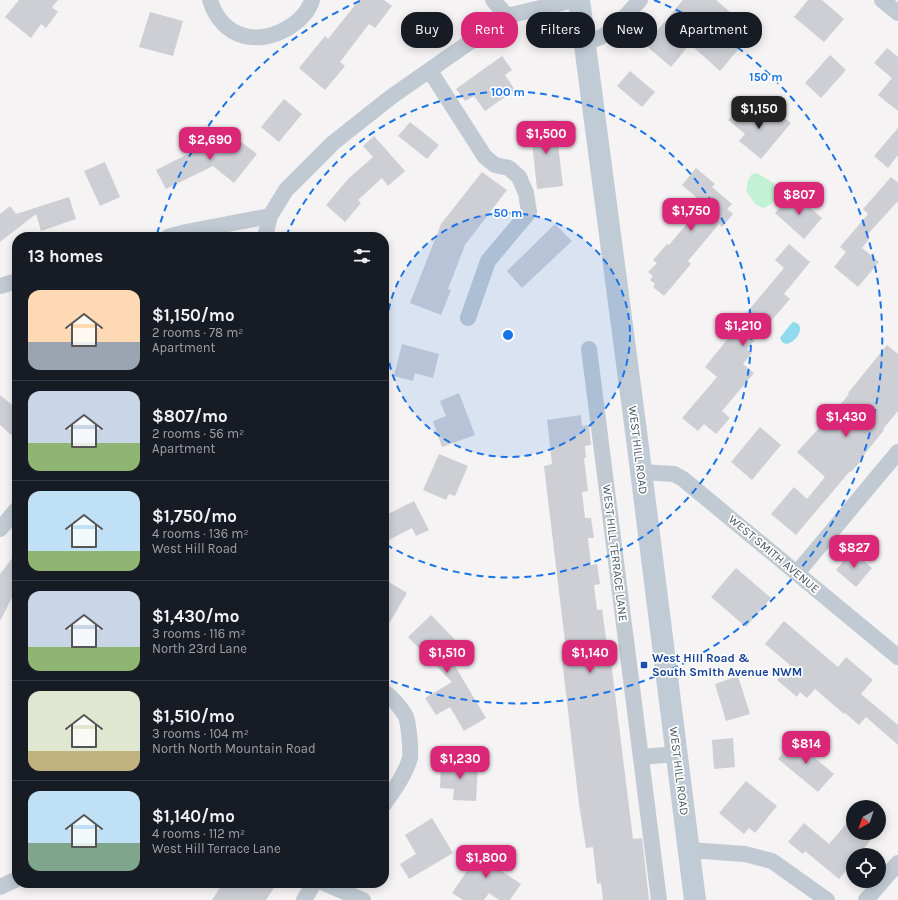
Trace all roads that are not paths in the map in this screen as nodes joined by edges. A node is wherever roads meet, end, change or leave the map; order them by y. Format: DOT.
graph roads {
  1 [pos="210,0"];
  2 [pos="312,0"];
  3 [pos="493,0"];
  4 [pos="574,0"];
  5 [pos="579,0"];
  6 [pos="640,0"];
  7 [pos="882,0"];
  8 [pos="504,12"];
  9 [pos="580,12"];
  10 [pos="518,13"];
  11 [pos="898,13"];
  12 [pos="595,39"];
  13 [pos="462,48"];
  14 [pos="585,48"];
  15 [pos="430,71"];
  16 [pos="270,216"];
  17 [pos="186,232"];
  18 [pos="266,232"];
  19 [pos="12,282"];
  20 [pos="0,286"];
  21 [pos="468,318"];
  22 [pos="589,349"];
  23 [pos="898,452"];
  24 [pos="641,472"];
  25 [pos="12,515"];
  26 [pos="0,530"];
  27 [pos="797,573"];
  28 [pos="898,658"];
  29 [pos="389,695"];
  30 [pos="677,754"];
  31 [pos="641,757"];
  32 [pos="389,797"];
  33 [pos="689,850"];
  34 [pos="898,862"];
  35 [pos="12,881"];
  36 [pos="0,887"];
  37 [pos="311,888"];
  38 [pos="335,888"];
  39 [pos="304,900"];
  40 [pos="363,900"];
  41 [pos="659,900"];
  42 [pos="695,900"];
  43 [pos="827,900"];
  44 [pos="866,900"];
  1 -- 2 [label="street"];
  3 -- 8 [label="street"];
  4 -- 10 [label="street"];
  5 -- 9 [label="street, WEST HILL ROAD"];
  6 -- 12 [label="street"];
  7 -- 11 [label="street"];
  13 -- 15 [label="street"];
  14 -- 24 [label="street, WEST HILL ROAD"];
  15 -- 16 [label="street"];
  15 -- 21 [label="street"];
  16 -- 17 [label="street"];
  16 -- 18 [label="street"];
  19 -- 20 [label="street"];
  22 -- 31 [label="street, WEST HILL TERRACE LANE"];
  23 -- 27 [label="street"];
  24 -- 27 [label="street, WEST SMITH AVENUE"];
  24 -- 30 [label="street, WEST HILL ROAD"];
  25 -- 26 [label="street"];
  27 -- 28 [label="street, WEST SMITH AVENUE"];
  29 -- 32 [label="street"];
  30 -- 31 [label="street"];
  30 -- 33 [label="street, WEST HILL ROAD"];
  31 -- 41 [label="street, WEST HILL TERRACE LANE"];
  33 -- 42 [label="street, WEST HILL ROAD"];
  33 -- 43 [label="street"];
  34 -- 44 [label="street"];
  35 -- 36 [label="street"];
  37 -- 39 [label="street"];
  38 -- 40 [label="street"];
}
